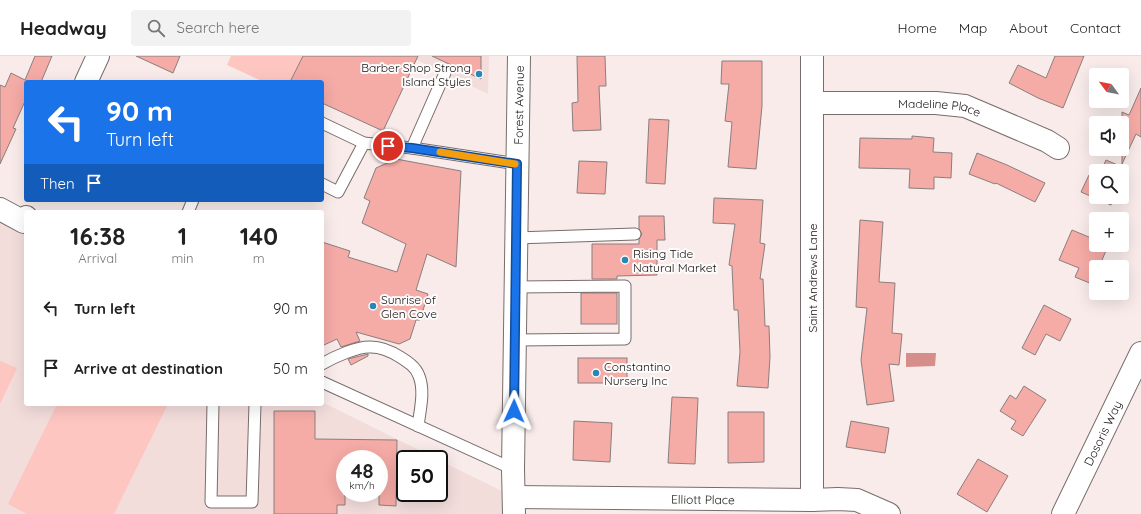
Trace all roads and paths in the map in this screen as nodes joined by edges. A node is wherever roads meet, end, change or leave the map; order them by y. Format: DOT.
graph roads {
  1 [pos="98,56"];
  2 [pos="519,56"];
  3 [pos="812,56"];
  4 [pos="445,73"];
  5 [pos="87,80"];
  6 [pos="812,103"];
  7 [pos="324,124"];
  8 [pos="364,143"];
  9 [pos="412,148"];
  10 [pos="1058,148"];
  11 [pos="517,164"];
  12 [pos="324,185"];
  13 [pos="0,210"];
  14 [pos="24,216"];
  15 [pos="635,234"];
  16 [pos="516,238"];
  17 [pos="515,286"];
  18 [pos="515,340"];
  19 [pos="1140,358"];
  20 [pos="324,363"];
  21 [pos="324,383"];
  22 [pos="213,406"];
  23 [pos="254,406"];
  24 [pos="418,426"];
  25 [pos="513,469"];
  26 [pos="812,500"];
  27 [pos="514,506"];
  28 [pos="889,514"];
  29 [pos="1063,514"];
  1 -- 5 [label="street"];
  2 -- 11 [label="street, Forest Avenue"];
  3 -- 6 [label="street, Saint Andrews Lane"];
  4 -- 9 [label="lane"];
  6 -- 10 [label="street, Madeline Place"];
  6 -- 26 [label="street, Saint Andrews Lane"];
  7 -- 8 [label="lane"];
  8 -- 9 [label="lane"];
  8 -- 12 [label="lane"];
  9 -- 11 [label="lane"];
  11 -- 16 [label="street, Forest Avenue"];
  13 -- 14 [label="street"];
  15 -- 16 [label="lane"];
  16 -- 17 [label="street, Forest Avenue"];
  17 -- 18 [label="street, Forest Avenue"];
  17 -- 18 [label="lane"];
  18 -- 25 [label="street, Forest Avenue"];
  19 -- 29 [label="street, Dosoris Way"];
  20 -- 24 [label="lane"];
  21 -- 24 [label="lane"];
  22 -- 23 [label="lane"];
  24 -- 25 [label="lane"];
  25 -- 27 [label="street, Forest Avenue"];
  26 -- 27 [label="street, Elliott Place"];
  26 -- 28 [label="street, Elliott Place"];
}
